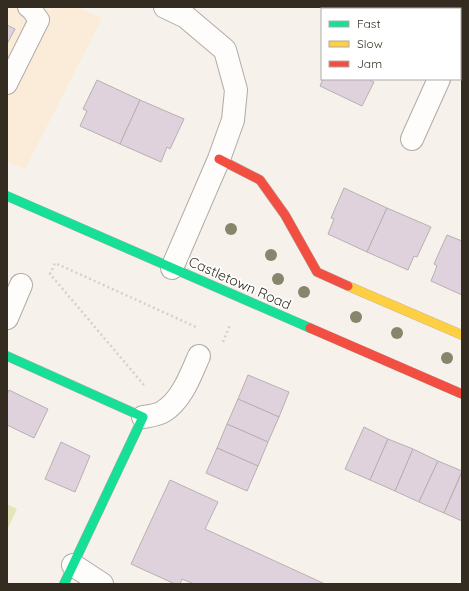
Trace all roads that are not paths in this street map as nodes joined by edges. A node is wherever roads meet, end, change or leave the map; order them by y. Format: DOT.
graph roads {
  1 [pos="28,7"];
  2 [pos="165,7"];
  3 [pos="439,80"];
  4 [pos="7,84"];
  5 [pos="412,139"];
  6 [pos="219,159"];
  7 [pos="7,196"];
  8 [pos="172,268"];
  9 [pos="21,285"];
  10 [pos="7,318"];
  11 [pos="462,335"];
  12 [pos="7,356"];
  13 [pos="199,356"];
  14 [pos="462,394"];
  15 [pos="143,417"];
  16 [pos="68,575"];
  17 [pos="102,584"];
  1 -- 4 [label="lane"];
  2 -- 6 [label="street"];
  3 -- 5 [label="street"];
  6 -- 8 [label="street"];
  6 -- 11 [label="street"];
  7 -- 8 [label="street, Castletown Road"];
  8 -- 14 [label="street, Castletown Road"];
  9 -- 10 [label="street"];
  12 -- 15 [label="street"];
  13 -- 15 [label="street"];
  15 -- 16 [label="street"];
  16 -- 17 [label="street"];
}
